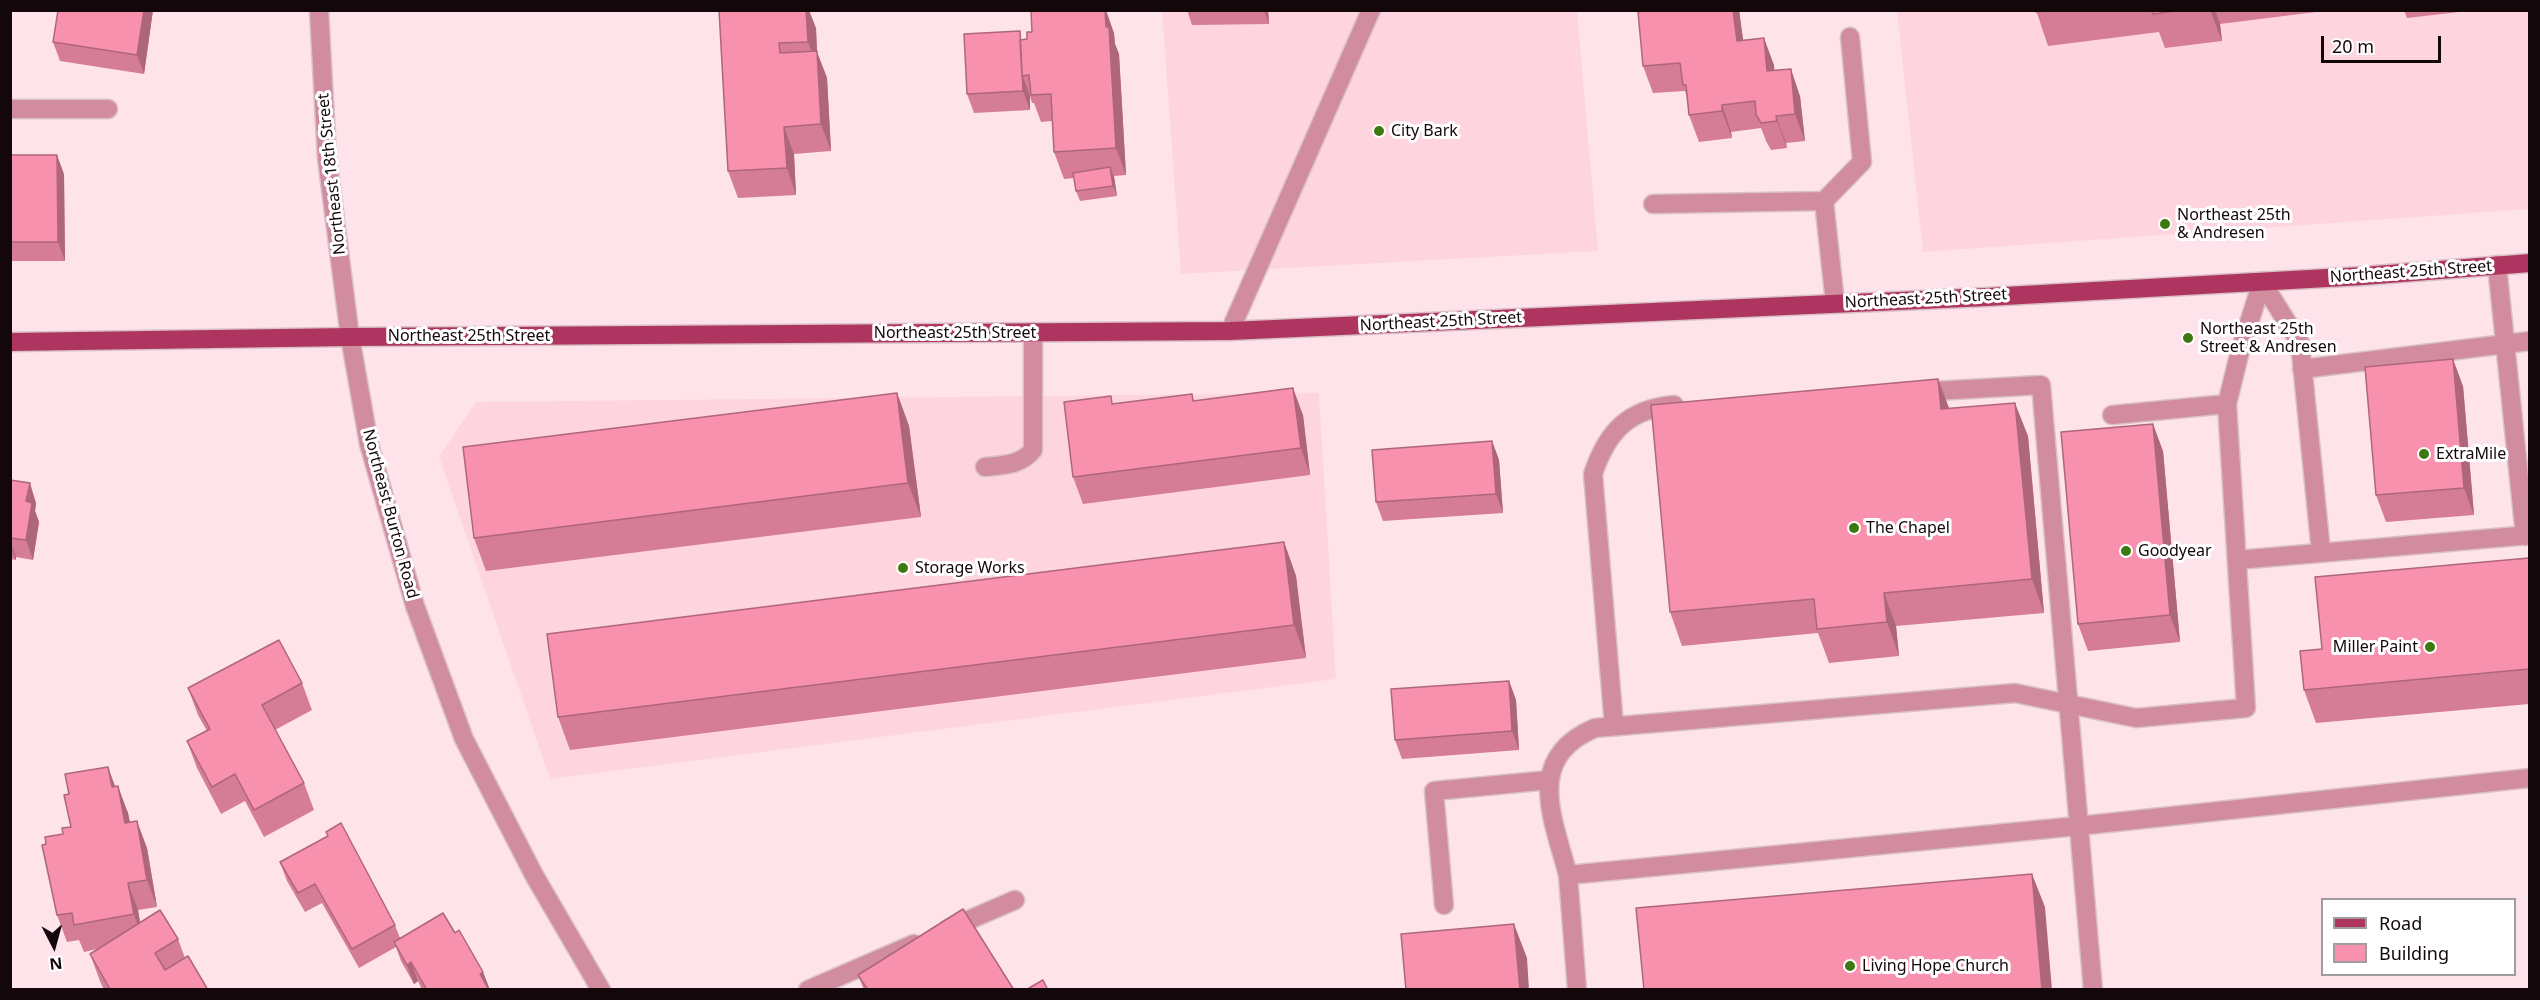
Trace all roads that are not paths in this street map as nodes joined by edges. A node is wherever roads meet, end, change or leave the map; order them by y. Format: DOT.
graph roads {
  1 [pos="319,10"];
  2 [pos="1371,10"];
  3 [pos="1850,37"];
  4 [pos="108,109"];
  5 [pos="10,110"];
  6 [pos="1824,201"];
  7 [pos="1653,204"];
  8 [pos="2529,263"];
  9 [pos="2497,266"];
  10 [pos="2262,282"];
  11 [pos="1835,303"];
  12 [pos="1230,331"];
  13 [pos="1033,332"];
  14 [pos="350,337"];
  15 [pos="2529,341"];
  16 [pos="10,342"];
  17 [pos="2505,344"];
  18 [pos="2302,369"];
  19 [pos="1902,393"];
  20 [pos="1693,404"];
  21 [pos="2227,404"];
  22 [pos="2112,415"];
  23 [pos="985,467"];
  24 [pos="2527,535"];
  25 [pos="2321,552"];
  26 [pos="2237,560"];
  27 [pos="2068,704"];
  28 [pos="1614,726"];
  29 [pos="2529,778"];
  30 [pos="1548,780"];
  31 [pos="2078,826"];
  32 [pos="1568,875"];
  33 [pos="1015,900"];
  34 [pos="1444,905"];
  35 [pos="601,990"];
  36 [pos="808,990"];
  37 [pos="1577,990"];
  38 [pos="2093,990"];
  1 -- 14 [label="street, Northeast 18th Street"];
  2 -- 12 [label="street"];
  3 -- 6 [label="street"];
  4 -- 5 [label="street"];
  6 -- 7 [label="street"];
  6 -- 11 [label="street"];
  8 -- 9 [label="main road, Northeast 25th Street"];
  9 -- 10 [label="main road, Northeast 25th Street"];
  9 -- 17 [label="street"];
  10 -- 11 [label="main road, Northeast 25th Street"];
  10 -- 18 [label="street"];
  10 -- 21 [label="street"];
  11 -- 12 [label="main road, Northeast 25th Street"];
  12 -- 13 [label="main road, Northeast 25th Street"];
  13 -- 14 [label="main road, Northeast 25th Street"];
  13 -- 23 [label="street"];
  14 -- 16 [label="main road"];
  14 -- 35 [label="street, Northeast Burton Road"];
  15 -- 17 [label="street"];
  17 -- 18 [label="street"];
  17 -- 24 [label="street"];
  18 -- 25 [label="street"];
  19 -- 27 [label="street"];
  20 -- 28 [label="street"];
  21 -- 22 [label="street"];
  21 -- 26 [label="street"];
  24 -- 25 [label="street"];
  25 -- 26 [label="street"];
  26 -- 27 [label="street"];
  27 -- 28 [label="street"];
  27 -- 31 [label="street"];
  28 -- 30 [label="street"];
  29 -- 31 [label="street"];
  30 -- 32 [label="street"];
  30 -- 34 [label="street"];
  31 -- 32 [label="street"];
  31 -- 38 [label="street"];
  32 -- 37 [label="street"];
  33 -- 36 [label="street"];
}
